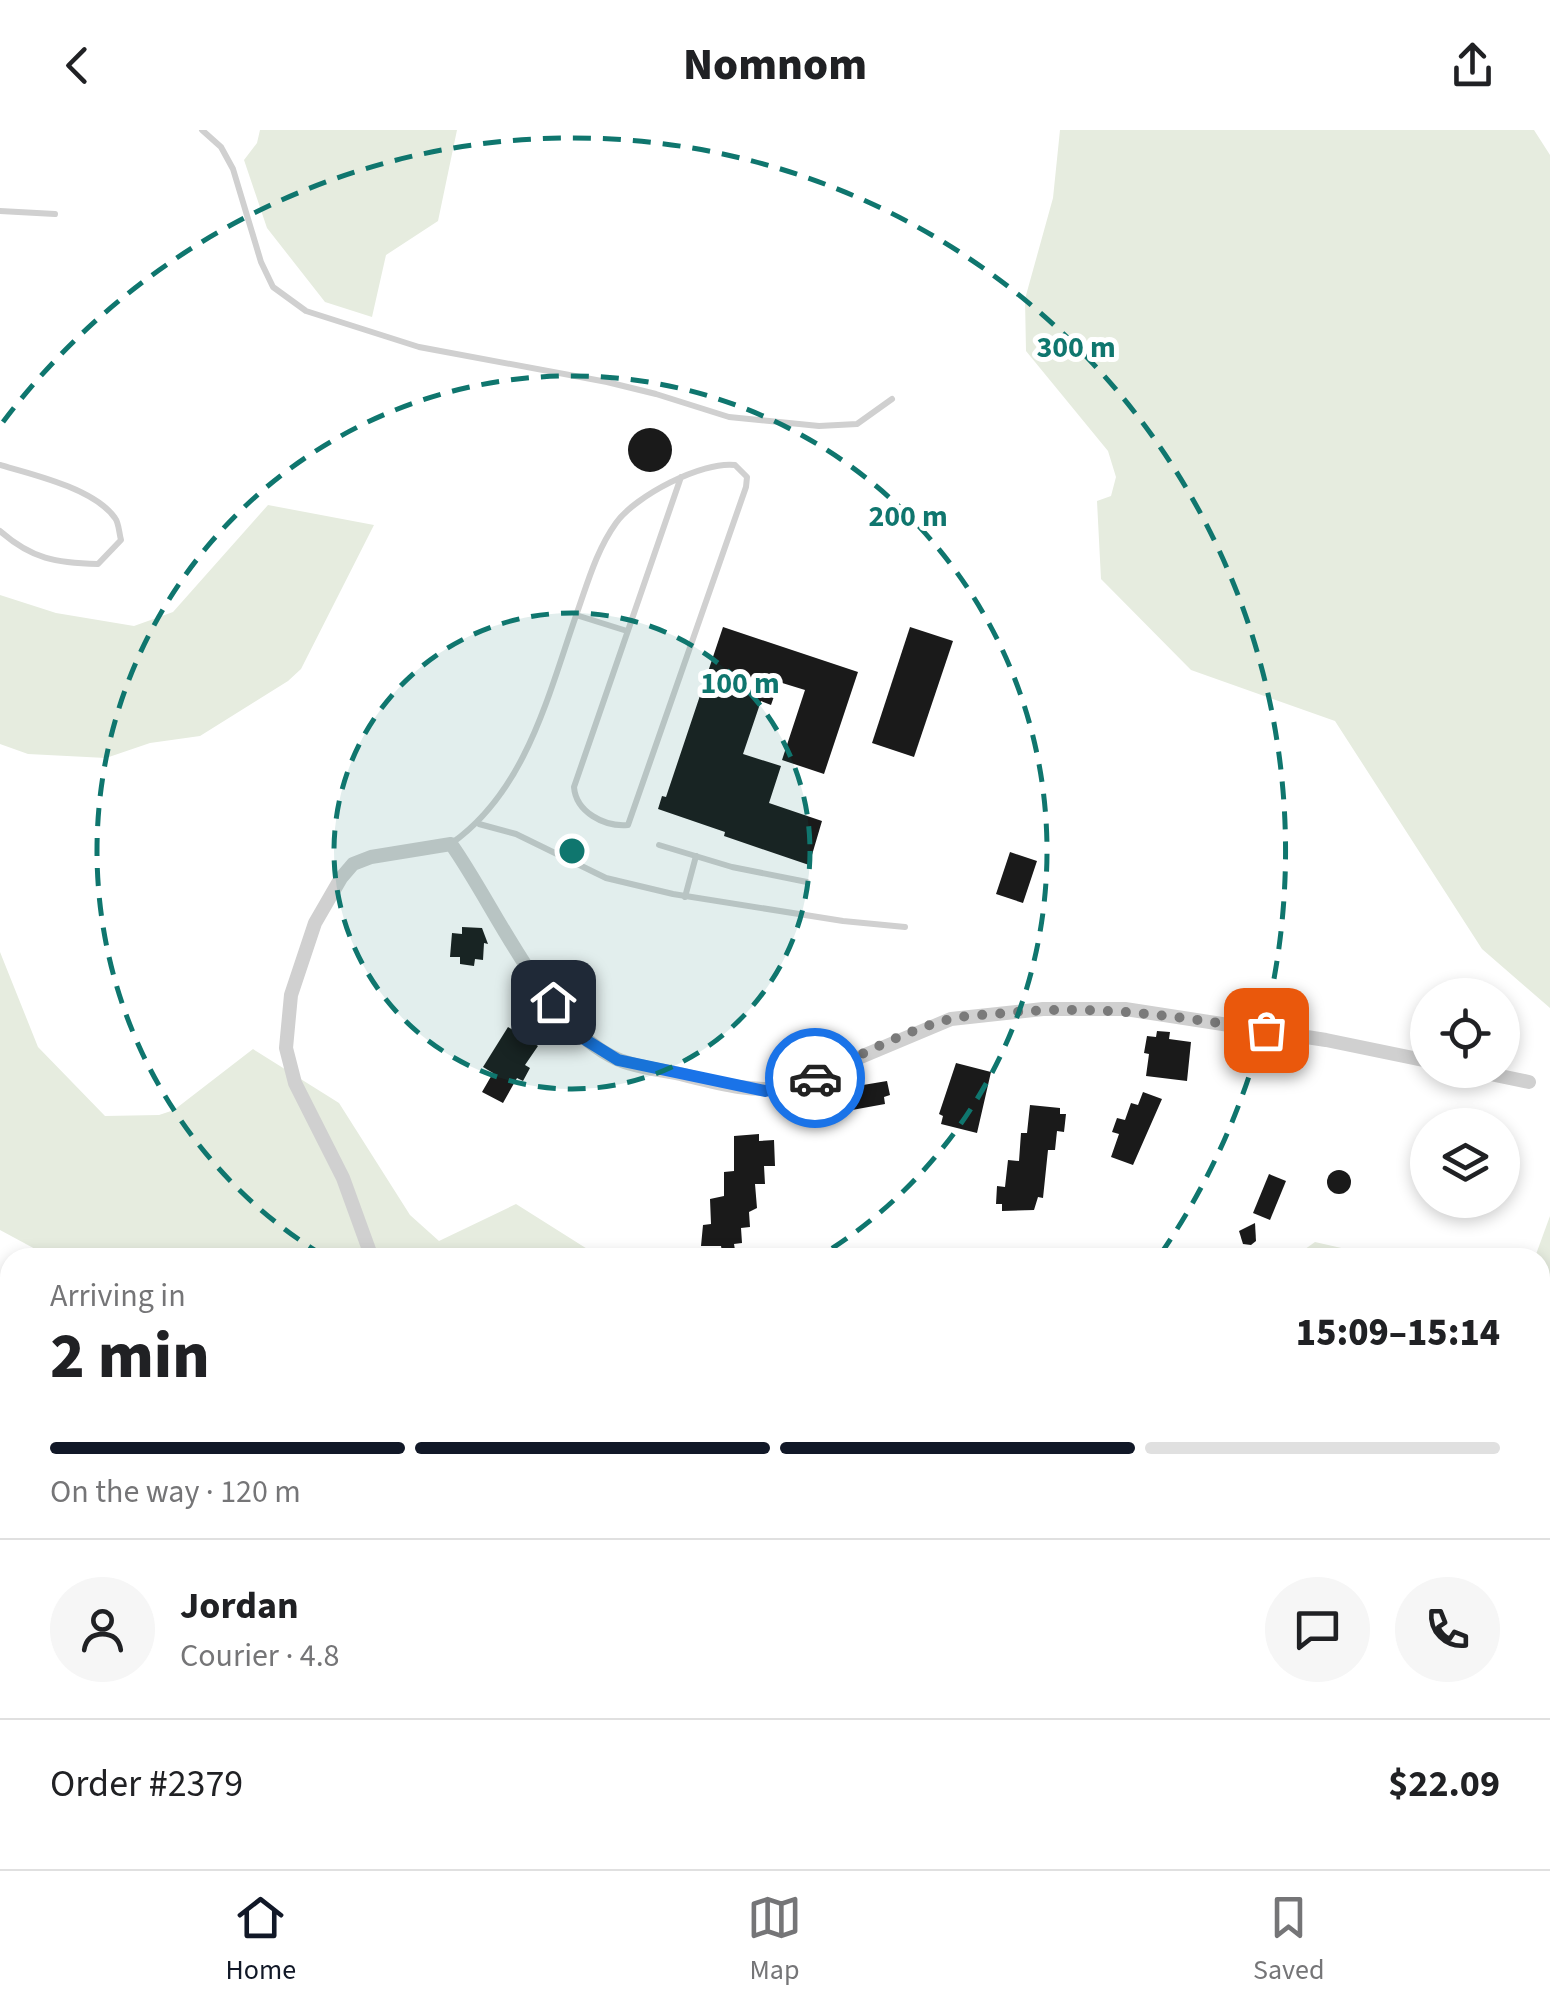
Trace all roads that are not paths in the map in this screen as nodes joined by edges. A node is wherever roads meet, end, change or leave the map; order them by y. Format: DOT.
graph roads {
  1 [pos="202,130"];
  2 [pos="0,211"];
  3 [pos="55,214"];
  4 [pos="892,399"];
  5 [pos="0,465"];
  6 [pos="681,477"];
  7 [pos="0,531"];
  8 [pos="576,615"];
  9 [pos="628,631"];
  10 [pos="479,824"];
  11 [pos="451,844"];
  12 [pos="659,845"];
  13 [pos="696,856"];
  14 [pos="806,882"];
  15 [pos="685,897"];
  16 [pos="904,927"];
  17 [pos="1410,1057"];
  18 [pos="1520,1080"];
  19 [pos="1530,1082"];
  20 [pos="368,1248"];
  1 -- 4 [label="lane"];
  2 -- 3 [label="lane"];
  5 -- 7 [label="lane"];
  6 -- 8 [label="lane"];
  6 -- 9 [label="lane"];
  6 -- 9 [label="lane"];
  8 -- 9 [label="lane"];
  8 -- 10 [label="lane"];
  10 -- 11 [label="lane"];
  10 -- 15 [label="lane"];
  11 -- 17 [label="street"];
  11 -- 20 [label="street"];
  12 -- 13 [label="lane"];
  13 -- 14 [label="lane"];
  13 -- 15 [label="lane"];
  15 -- 16 [label="lane"];
  18 -- 19 [label="street"];
}
